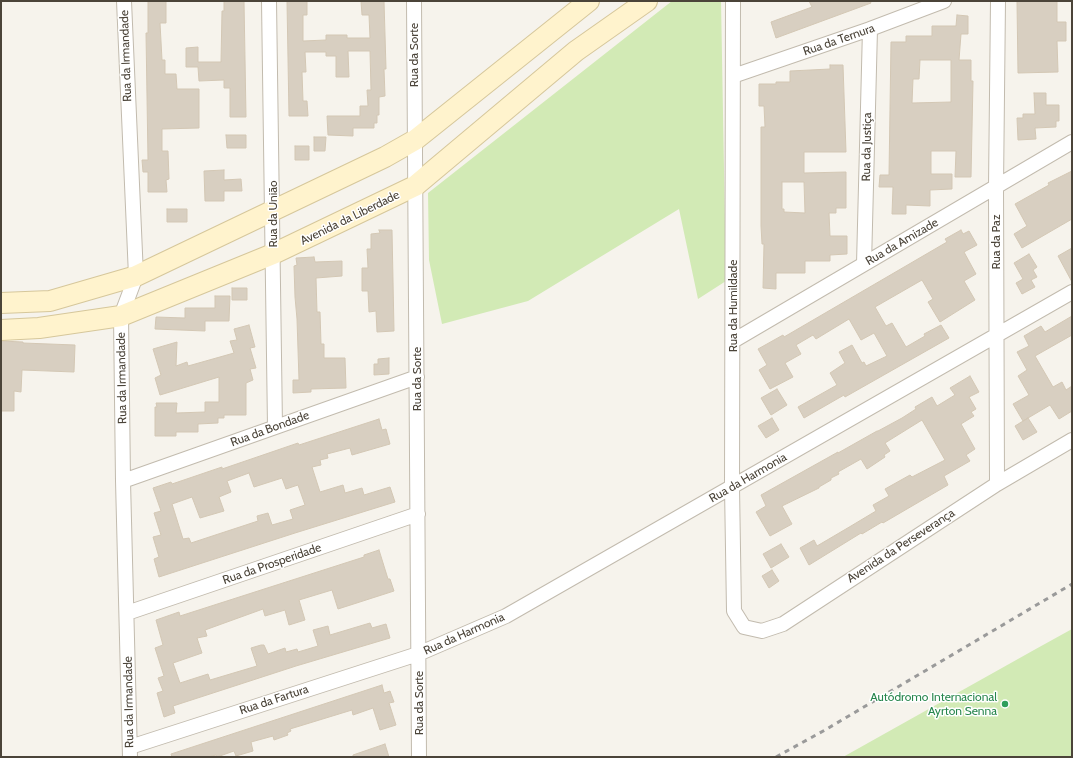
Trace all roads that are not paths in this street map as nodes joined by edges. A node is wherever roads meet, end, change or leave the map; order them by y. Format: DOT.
graph roads {
  1 [pos="124,1"];
  2 [pos="269,1"];
  3 [pos="414,1"];
  4 [pos="589,1"];
  5 [pos="647,1"];
  6 [pos="733,1"];
  7 [pos="944,1"];
  8 [pos="998,1"];
  9 [pos="870,29"];
  10 [pos="733,76"];
  11 [pos="415,140"];
  12 [pos="1072,142"];
  13 [pos="415,186"];
  14 [pos="996,187"];
  15 [pos="273,210"];
  16 [pos="273,254"];
  17 [pos="864,264"];
  18 [pos="136,276"];
  19 [pos="1072,292"];
  20 [pos="1,303"];
  21 [pos="121,316"];
  22 [pos="1,330"];
  23 [pos="996,335"];
  24 [pos="733,341"];
  25 [pos="417,377"];
  26 [pos="275,427"];
  27 [pos="1072,440"];
  28 [pos="124,481"];
  29 [pos="997,484"];
  30 [pos="732,487"];
  31 [pos="418,514"];
  32 [pos="734,611"];
  33 [pos="127,613"];
  34 [pos="418,654"];
  35 [pos="130,752"];
  36 [pos="419,757"];
  1 -- 18 [label="street, Rua da Irmandade"];
  2 -- 15 [label="street, Rua da União"];
  3 -- 11 [label="street, Rua da Sorte"];
  4 -- 11 [label="street"];
  5 -- 13 [label="street, Avenida da Liberdade"];
  6 -- 10 [label="street, Rua da Humildade"];
  7 -- 9 [label="street, Rua da Ternura"];
  8 -- 14 [label="street, Rua da Paz"];
  9 -- 10 [label="street, Rua da Ternura"];
  9 -- 17 [label="street, Rua da Justiça"];
  10 -- 24 [label="street, Rua da Humildade"];
  11 -- 13 [label="street, Rua da Sorte"];
  11 -- 15 [label="street"];
  12 -- 14 [label="street, Rua da Amizade"];
  13 -- 16 [label="street, Avenida da Liberdade"];
  13 -- 25 [label="street, Rua da Sorte"];
  14 -- 17 [label="street, Rua da Amizade"];
  14 -- 23 [label="street, Rua da Paz"];
  15 -- 16 [label="street, Rua da União"];
  15 -- 18 [label="street"];
  16 -- 21 [label="street, Avenida da Liberdade"];
  16 -- 26 [label="street, Rua da União"];
  17 -- 24 [label="street, Rua da Amizade"];
  18 -- 20 [label="street"];
  18 -- 21 [label="street, Rua da Irmandade"];
  19 -- 23 [label="street, Rua da Harmonia"];
  21 -- 22 [label="street, Avenida da Liberdade"];
  21 -- 28 [label="street, Rua da Irmandade"];
  23 -- 29 [label="street, Rua da Paz"];
  23 -- 30 [label="street, Rua da Harmonia"];
  24 -- 30 [label="street, Rua da Humildade"];
  25 -- 26 [label="street, Rua da Bondade"];
  25 -- 31 [label="street, Rua da Sorte"];
  26 -- 28 [label="street, Rua da Bondade"];
  27 -- 29 [label="street, Avenida da Perseverança"];
  28 -- 33 [label="street, Rua da Irmandade"];
  29 -- 32 [label="street, Avenida da Perseverança"];
  30 -- 32 [label="street, Rua da Humildade"];
  30 -- 34 [label="street, Rua da Harmonia"];
  31 -- 33 [label="street, Rua da Prosperidade"];
  31 -- 34 [label="street, Rua da Sorte"];
  33 -- 35 [label="street, Rua da Irmandade"];
  34 -- 35 [label="street, Rua da Fartura"];
  34 -- 36 [label="street, Rua da Sorte"];
}
